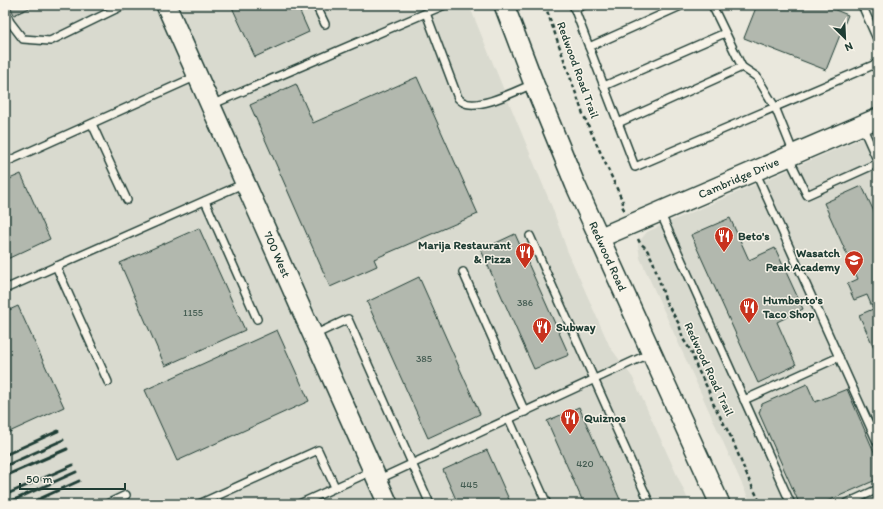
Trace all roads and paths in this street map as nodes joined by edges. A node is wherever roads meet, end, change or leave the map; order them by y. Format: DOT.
graph roads {
  1 [pos="124,5"];
  2 [pos="166,5"];
  3 [pos="316,5"];
  4 [pos="445,5"];
  5 [pos="504,5"];
  6 [pos="545,5"];
  7 [pos="584,5"];
  8 [pos="683,5"];
  9 [pos="712,5"];
  10 [pos="862,5"];
  11 [pos="574,7"];
  12 [pos="5,10"];
  13 [pos="426,13"];
  14 [pos="325,24"];
  15 [pos="725,33"];
  16 [pos="878,41"];
  17 [pos="589,47"];
  18 [pos="878,63"];
  19 [pos="742,67"];
  20 [pos="198,76"];
  21 [pos="534,84"];
  22 [pos="604,86"];
  23 [pos="211,105"];
  24 [pos="775,108"];
  25 [pos="870,122"];
  26 [pos="618,123"];
  27 [pos="92,124"];
  28 [pos="792,156"];
  29 [pos="6,162"];
  30 [pos="878,162"];
  31 [pos="755,171"];
  32 [pos="245,183"];
  33 [pos="127,200"];
  34 [pos="205,201"];
  35 [pos="622,206"];
  36 [pos="660,212"];
  37 [pos="530,236"];
  38 [pos="599,238"];
  39 [pos="640,243"];
  40 [pos="56,266"];
  41 [pos="462,272"];
  42 [pos="5,288"];
  43 [pos="257,319"];
  44 [pos="313,336"];
  45 [pos="651,353"];
  46 [pos="839,357"];
  47 [pos="594,380"];
  48 [pos="108,382"];
  49 [pos="744,400"];
  50 [pos="524,412"];
  51 [pos="509,419"];
  52 [pos="878,444"];
  53 [pos="412,464"];
  54 [pos="375,475"];
  55 [pos="335,487"];
  56 [pos="878,489"];
  57 [pos="126,495"];
  58 [pos="107,504"];
  59 [pos="199,504"];
  60 [pos="299,504"];
  61 [pos="388,504"];
  62 [pos="430,504"];
  63 [pos="547,504"];
  64 [pos="650,504"];
  65 [pos="720,504"];
  66 [pos="761,504"];
  67 [pos="791,504"];
  68 [pos="845,504"];
  1 -- 12 [label="lane"];
  2 -- 20 [label="street, 700 West"];
  3 -- 14 [label="lane"];
  4 -- 13 [label="lane"];
  5 -- 21 [label="street, Redwood Road"];
  6 -- 35 [label="path, Redwood Road Trail"];
  7 -- 11 [label="lane"];
  8 -- 17 [label="lane"];
  9 -- 15 [label="lane"];
  10 -- 16 [label="lane"];
  11 -- 17 [label="lane"];
  13 -- 21 [label="lane"];
  13 -- 23 [label="lane"];
  15 -- 19 [label="lane"];
  15 -- 22 [label="lane"];
  17 -- 22 [label="lane"];
  18 -- 24 [label="lane"];
  19 -- 24 [label="lane"];
  19 -- 26 [label="lane"];
  20 -- 23 [label="street, 700 West"];
  20 -- 27 [label="lane"];
  21 -- 38 [label="street, Redwood Road"];
  22 -- 26 [label="lane"];
  23 -- 32 [label="street, 700 West"];
  24 -- 26 [label="lane"];
  24 -- 28 [label="lane"];
  25 -- 28 [label="street, Cambridge Drive"];
  25 -- 30 [label="lane"];
  27 -- 29 [label="lane"];
  27 -- 33 [label="lane"];
  28 -- 30 [label="lane"];
  28 -- 31 [label="street, Cambridge Drive"];
  31 -- 36 [label="street, Cambridge Drive"];
  31 -- 46 [label="lane"];
  32 -- 34 [label="lane"];
  32 -- 44 [label="street, 700 West"];
  34 -- 40 [label="lane"];
  34 -- 43 [label="lane"];
  36 -- 38 [label="street, Cambridge Drive"];
  36 -- 49 [label="lane"];
  37 -- 47 [label="lane"];
  38 -- 45 [label="street, Redwood Road"];
  39 -- 66 [label="path, Redwood Road Trail"];
  40 -- 42 [label="lane"];
  40 -- 48 [label="lane"];
  41 -- 50 [label="lane"];
  44 -- 53 [label="lane"];
  44 -- 54 [label="street, 700 West"];
  45 -- 47 [label="lane"];
  45 -- 65 [label="street, Redwood Road"];
  46 -- 49 [label="lane"];
  46 -- 52 [label="lane"];
  47 -- 50 [label="lane"];
  47 -- 64 [label="lane"];
  49 -- 67 [label="lane"];
  50 -- 51 [label="lane"];
  51 -- 53 [label="lane"];
  51 -- 63 [label="lane"];
  53 -- 54 [label="lane"];
  53 -- 62 [label="lane"];
  54 -- 55 [label="lane"];
  54 -- 61 [label="street, 700 West"];
  55 -- 59 [label="lane"];
  55 -- 60 [label="lane"];
  56 -- 68 [label="lane"];
  57 -- 58 [label="lane"];
}
